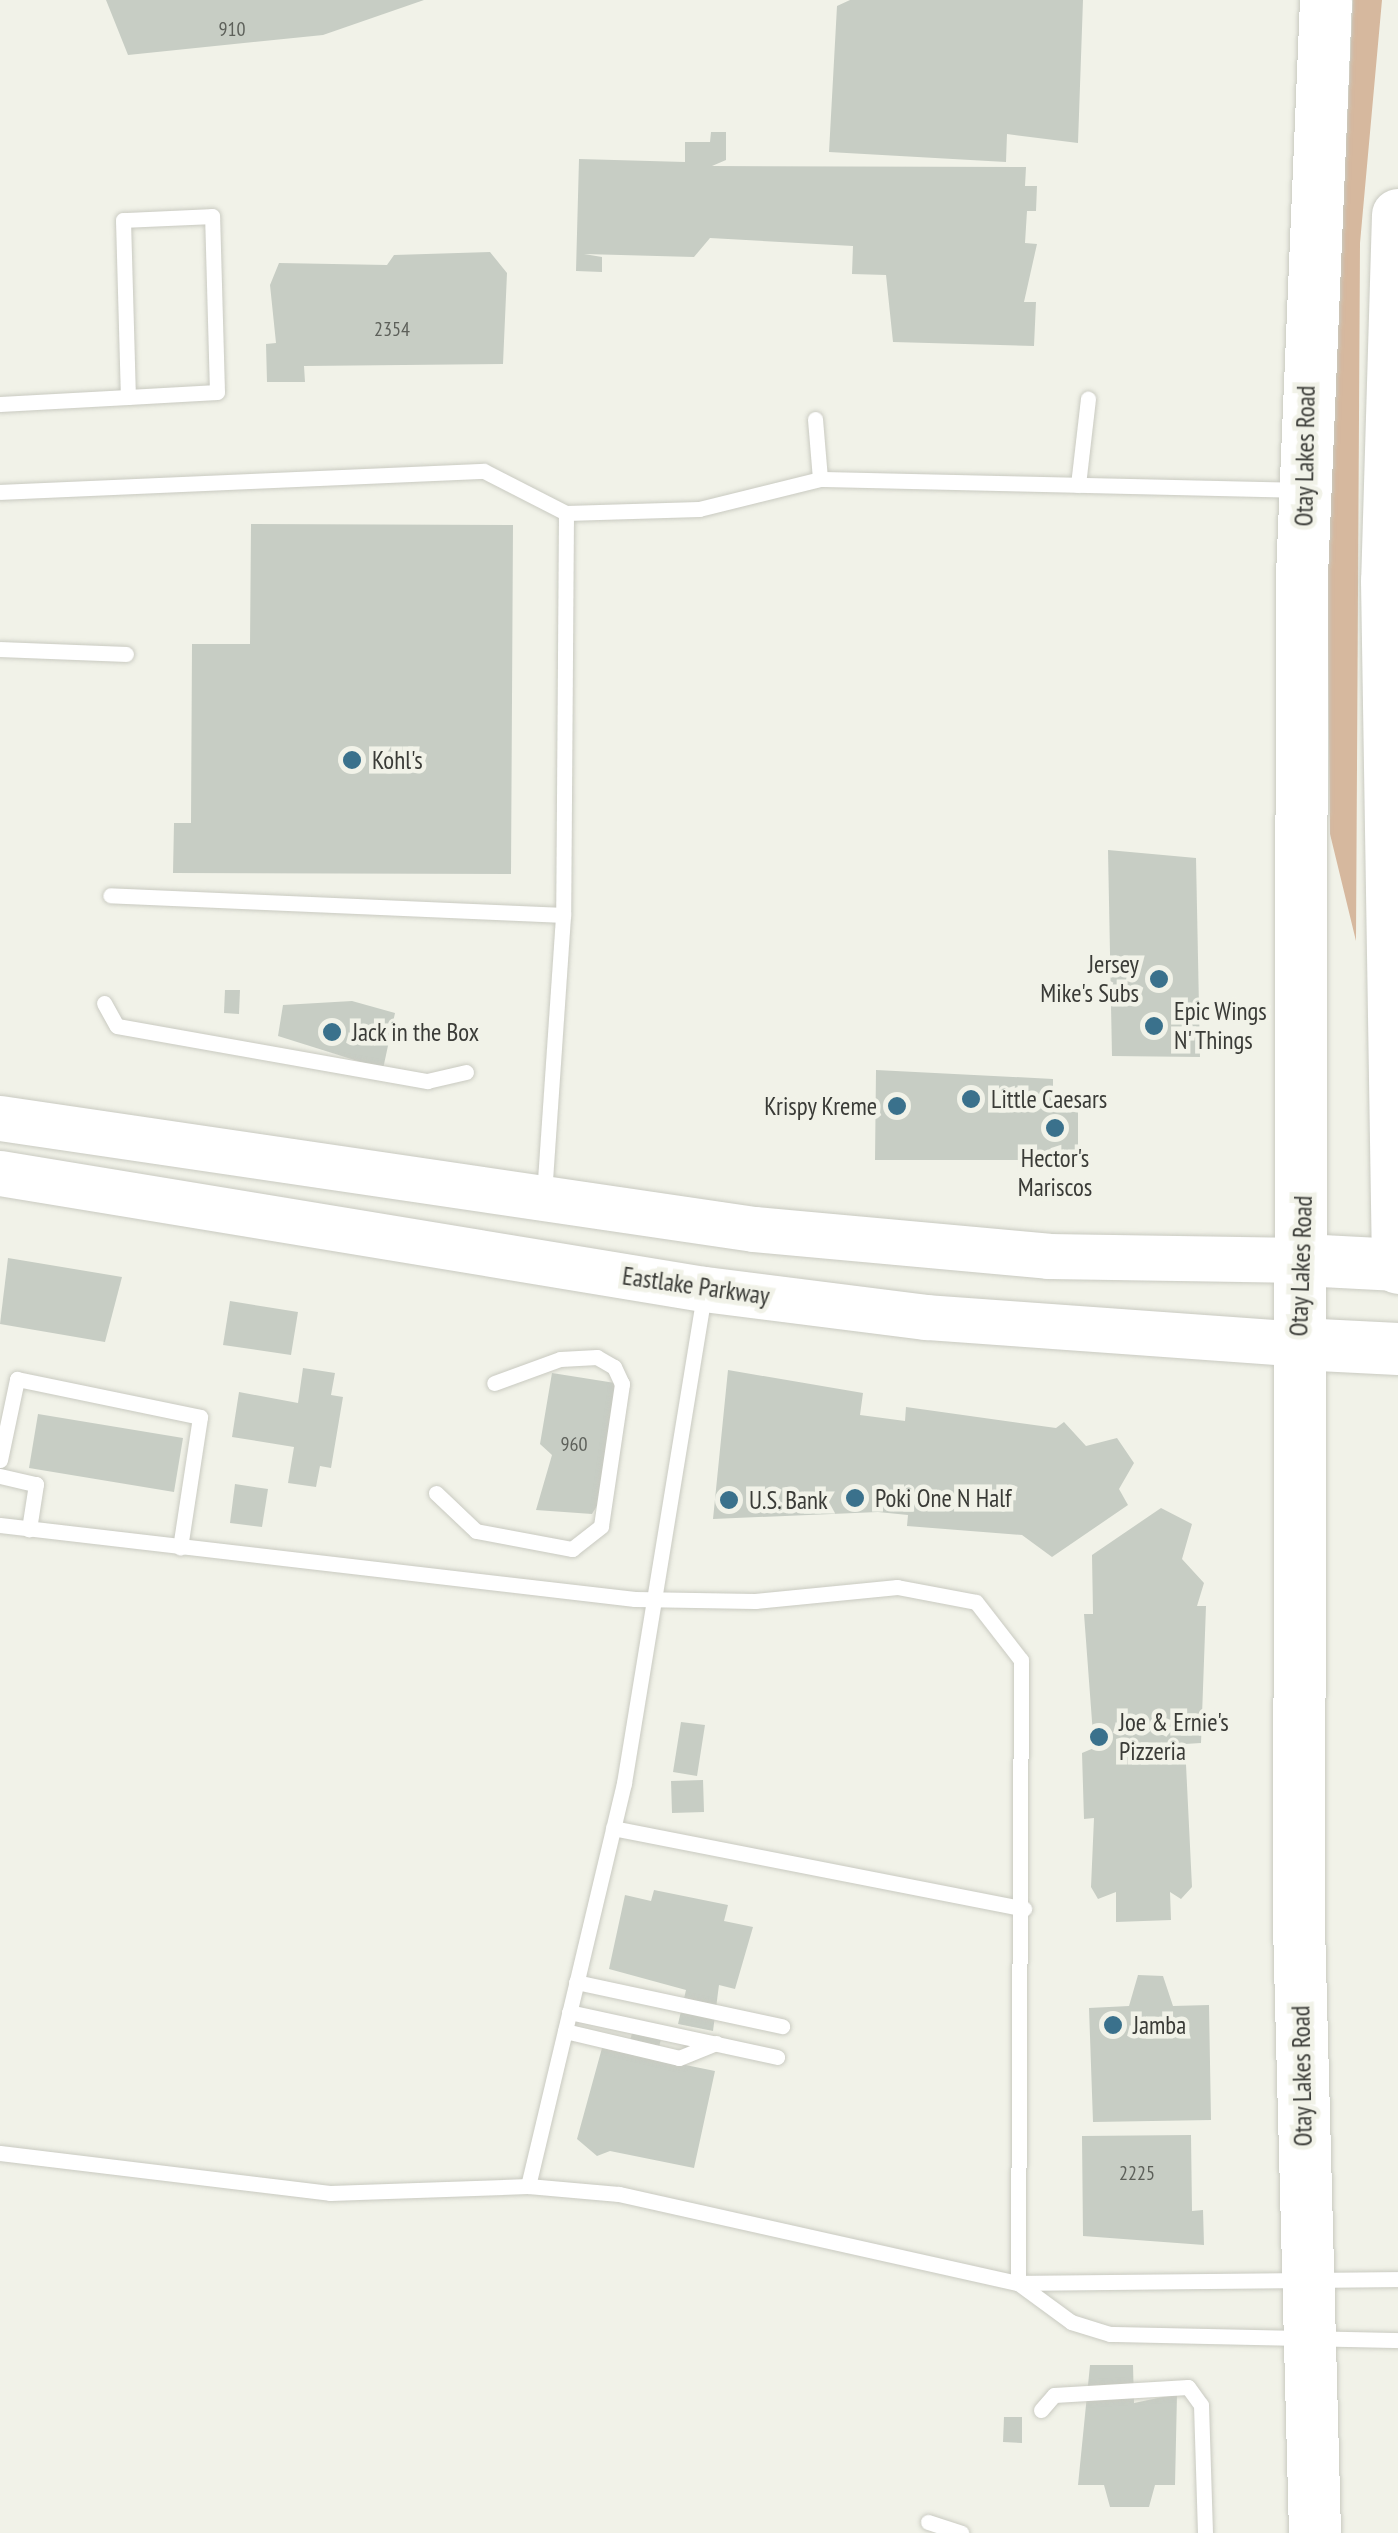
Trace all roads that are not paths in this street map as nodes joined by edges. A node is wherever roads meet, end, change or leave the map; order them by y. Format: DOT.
graph roads {
  1 [pos="1326,0"];
  2 [pos="1398,215"];
  3 [pos="128,398"];
  4 [pos="1088,399"];
  5 [pos="0,404"];
  6 [pos="815,419"];
  7 [pos="820,479"];
  8 [pos="1078,485"];
  9 [pos="1304,490"];
  10 [pos="0,492"];
  11 [pos="566,513"];
  12 [pos="0,649"];
  13 [pos="126,654"];
  14 [pos="110,895"];
  15 [pos="563,915"];
  16 [pos="104,1003"];
  17 [pos="466,1072"];
  18 [pos="0,1118"];
  19 [pos="0,1173"];
  20 [pos="544,1195"];
  21 [pos="1304,1260"];
  22 [pos="1398,1266"];
  23 [pos="704,1289"];
  24 [pos="1299,1344"];
  25 [pos="1398,1349"];
  26 [pos="494,1383"];
  27 [pos="0,1460"];
  28 [pos="0,1476"];
  29 [pos="436,1493"];
  30 [pos="0,1525"];
  31 [pos="28,1529"];
  32 [pos="180,1547"];
  33 [pos="656,1600"];
  34 [pos="613,1828"];
  35 [pos="1024,1909"];
  36 [pos="576,1982"];
  37 [pos="570,2012"];
  38 [pos="782,2026"];
  39 [pos="565,2031"];
  40 [pos="716,2043"];
  41 [pos="778,2057"];
  42 [pos="0,2153"];
  43 [pos="528,2186"];
  44 [pos="1398,2279"];
  45 [pos="1307,2281"];
  46 [pos="1018,2283"];
  47 [pos="1309,2339"];
  48 [pos="1398,2340"];
  49 [pos="1041,2410"];
  50 [pos="928,2522"];
  51 [pos="961,2533"];
  52 [pos="1205,2533"];
  53 [pos="1315,2533"];
  1 -- 9 [label="main road, Otay Lakes Road"];
  2 -- 22 [label="main road"];
  3 -- 3 [label="lane"];
  3 -- 5 [label="lane"];
  4 -- 8 [label="lane"];
  6 -- 7 [label="lane"];
  7 -- 8 [label="lane"];
  7 -- 11 [label="lane"];
  8 -- 9 [label="lane"];
  9 -- 21 [label="main road, Otay Lakes Road"];
  10 -- 11 [label="lane"];
  11 -- 15 [label="lane"];
  12 -- 13 [label="lane"];
  14 -- 15 [label="lane"];
  15 -- 20 [label="lane"];
  16 -- 17 [label="lane"];
  18 -- 20 [label="main road"];
  19 -- 23 [label="main road, Eastlake Parkway"];
  20 -- 21 [label="main road"];
  21 -- 22 [label="main road"];
  21 -- 24 [label="main road, Otay Lakes Road"];
  23 -- 24 [label="main road, Eastlake Parkway"];
  23 -- 33 [label="lane"];
  24 -- 25 [label="main road, Eastlake Parkway"];
  24 -- 45 [label="main road, Otay Lakes Road"];
  26 -- 29 [label="lane"];
  27 -- 32 [label="lane"];
  28 -- 31 [label="lane"];
  30 -- 31 [label="lane"];
  31 -- 32 [label="lane"];
  32 -- 33 [label="lane"];
  33 -- 34 [label="lane"];
  33 -- 35 [label="lane"];
  34 -- 35 [label="lane"];
  34 -- 36 [label="lane"];
  35 -- 46 [label="lane"];
  36 -- 37 [label="lane"];
  36 -- 38 [label="lane"];
  37 -- 39 [label="lane"];
  37 -- 40 [label="lane"];
  39 -- 40 [label="lane"];
  39 -- 43 [label="lane"];
  40 -- 41 [label="lane"];
  42 -- 43 [label="lane"];
  43 -- 46 [label="lane"];
  44 -- 45 [label="lane"];
  45 -- 46 [label="lane"];
  45 -- 47 [label="main road, Otay Lakes Road"];
  46 -- 47 [label="lane"];
  47 -- 48 [label="lane"];
  47 -- 53 [label="main road, Otay Lakes Road"];
  49 -- 52 [label="lane"];
  50 -- 51 [label="lane"];
}
